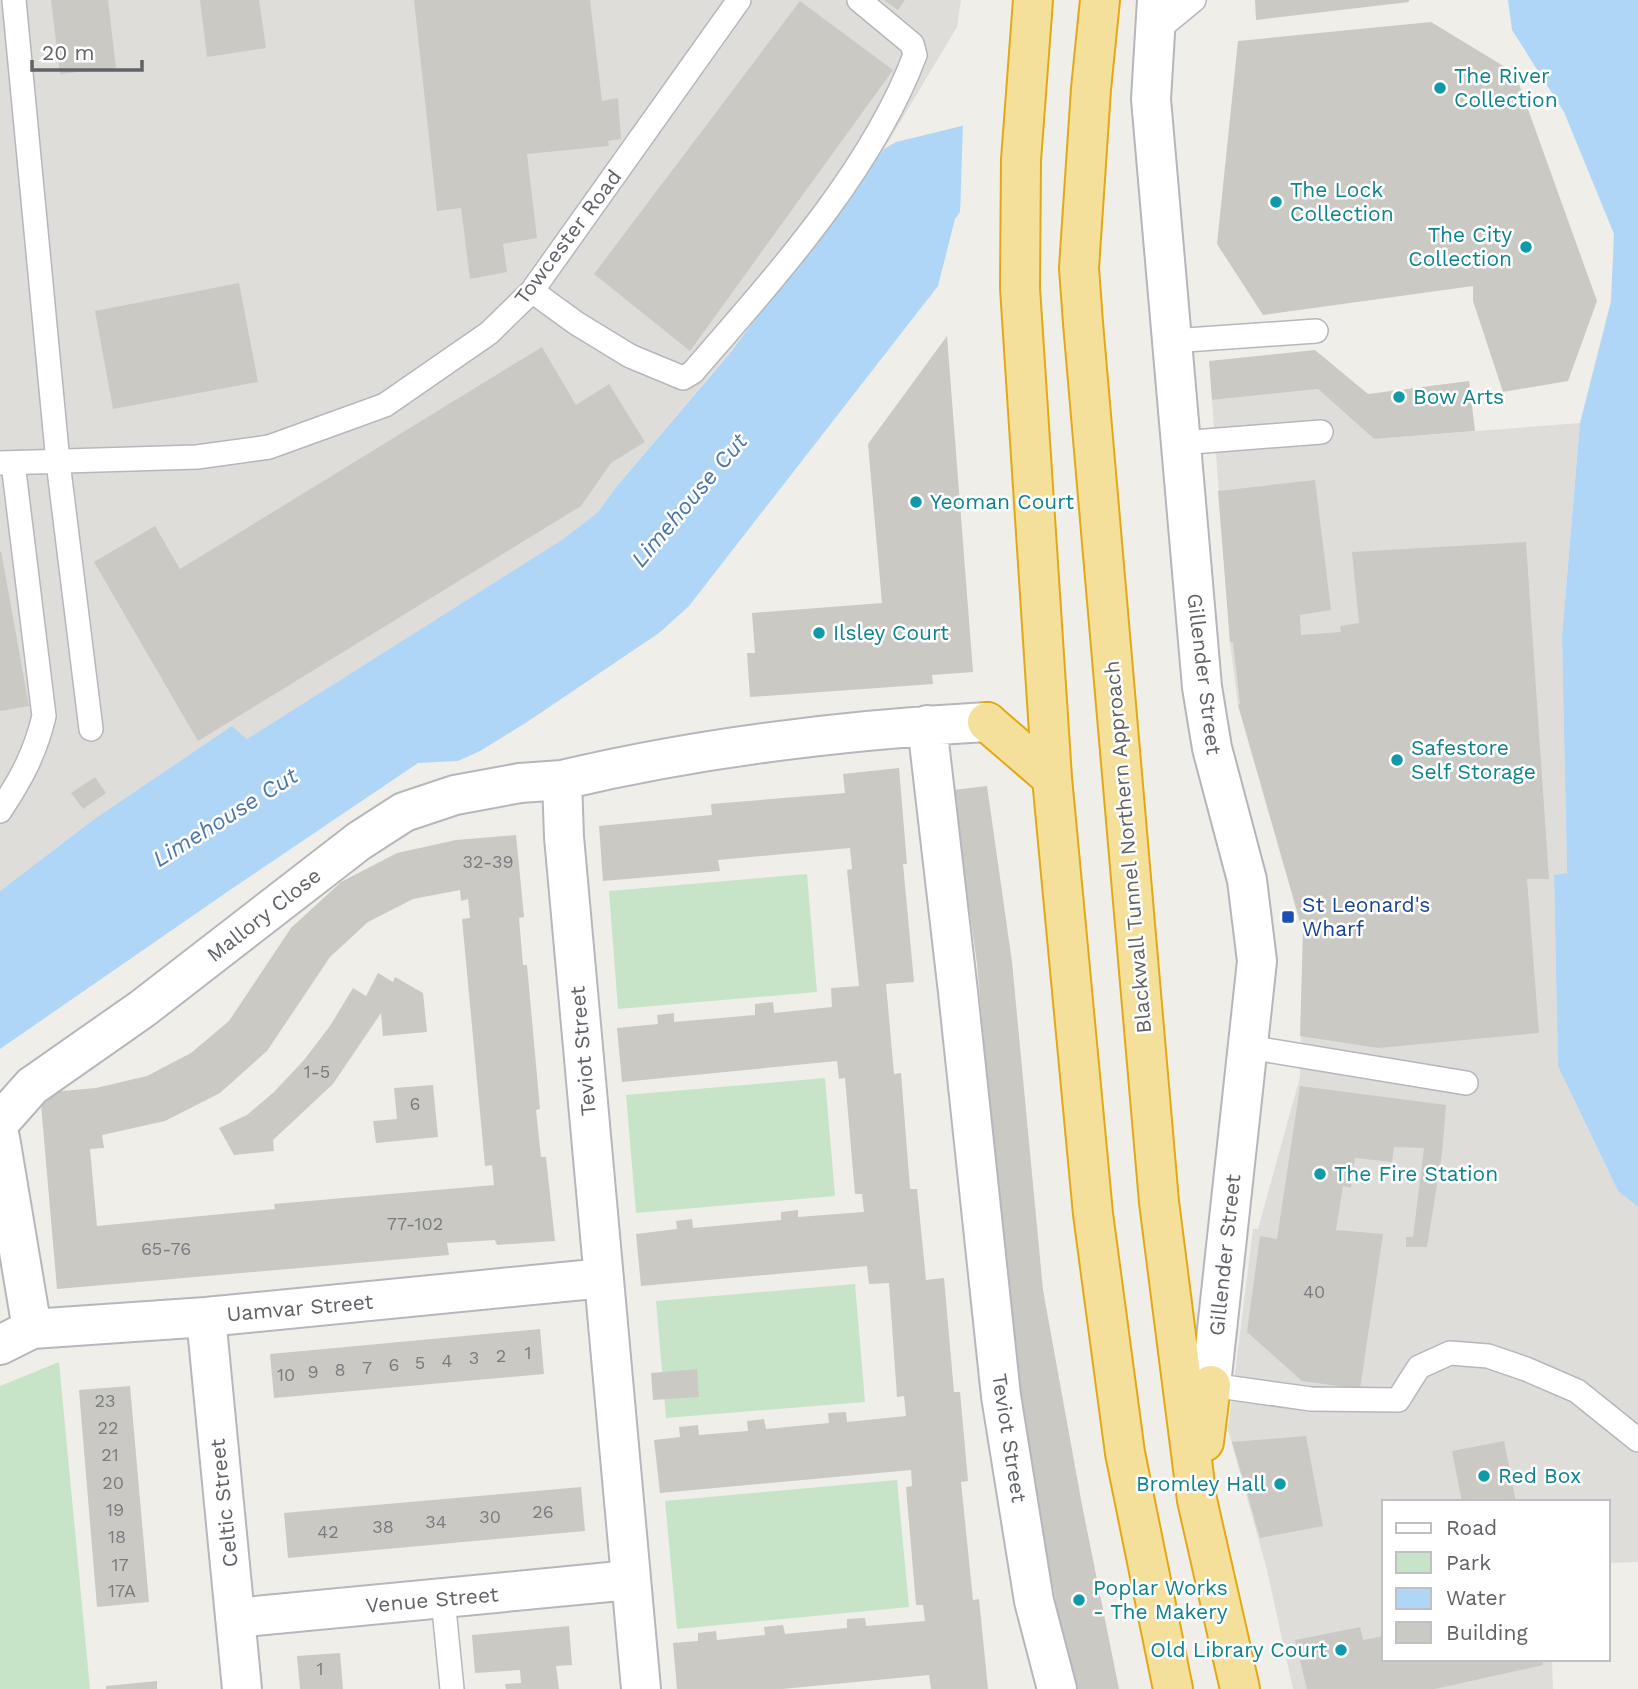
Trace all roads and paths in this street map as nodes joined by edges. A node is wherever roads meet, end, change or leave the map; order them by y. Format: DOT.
graph roads {
  1 [pos="14,0"];
  2 [pos="739,0"];
  3 [pos="859,0"];
  4 [pos="1033,0"];
  5 [pos="1100,0"];
  6 [pos="1194,0"];
  7 [pos="1155,19"];
  8 [pos="532,291"];
  9 [pos="1316,331"];
  10 [pos="1172,341"];
  11 [pos="1321,432"];
  12 [pos="1180,443"];
  13 [pos="58,462"];
  14 [pos="7,463"];
  15 [pos="987,722"];
  16 [pos="926,725"];
  17 [pos="91,729"];
  18 [pos="1052,778"];
  19 [pos="562,780"];
  20 [pos="0,811"];
  21 [pos="1248,1046"];
  22 [pos="1466,1083"];
  23 [pos="0,1122"];
  24 [pos="0,1138"];
  25 [pos="604,1278"];
  26 [pos="206,1317"];
  27 [pos="16,1337"];
  28 [pos="1211,1385"];
  29 [pos="1638,1440"];
  30 [pos="1197,1500"];
  31 [pos="630,1580"];
  32 [pos="443,1599"];
  33 [pos="235,1618"];
  34 [pos="243,1689"];
  35 [pos="452,1689"];
  36 [pos="641,1689"];
  37 [pos="1057,1689"];
  38 [pos="1173,1689"];
  39 [pos="1240,1689"];
  1 -- 13 [label="lane"];
  2 -- 8 [label="lane, Towcester Road"];
  3 -- 8 [label="lane"];
  4 -- 18 [label="highway"];
  5 -- 30 [label="highway, Blackwall Tunnel Northern Approach"];
  6 -- 7 [label="lane"];
  7 -- 10 [label="street, Gillender Street"];
  8 -- 13 [label="lane, Towcester Road"];
  9 -- 10 [label="lane"];
  10 -- 12 [label="street, Gillender Street"];
  11 -- 12 [label="lane"];
  12 -- 21 [label="street, Gillender Street"];
  13 -- 14 [label="lane, Towcester Road"];
  13 -- 17 [label="lane"];
  14 -- 20 [label="lane"];
  15 -- 16 [label="street"];
  15 -- 18 [label="highway"];
  16 -- 19 [label="street"];
  16 -- 37 [label="street, Teviot Street"];
  18 -- 38 [label="highway"];
  19 -- 23 [label="street, Mallory Close"];
  19 -- 25 [label="street, Teviot Street"];
  21 -- 22 [label="lane"];
  21 -- 28 [label="street, Gillender Street"];
  24 -- 27 [label="street"];
  25 -- 26 [label="street, Uamvar Street"];
  25 -- 31 [label="street, Teviot Street"];
  26 -- 27 [label="street, Uamvar Street"];
  26 -- 33 [label="street, Celtic Street"];
  28 -- 29 [label="lane"];
  28 -- 30 [label="highway"];
  30 -- 39 [label="highway, Blackwall Tunnel Northern Approach"];
  31 -- 32 [label="street, Venue Street"];
  31 -- 36 [label="street, Teviot Street"];
  32 -- 33 [label="street, Venue Street"];
  32 -- 35 [label="lane"];
  33 -- 34 [label="street, Celtic Street"];
}
